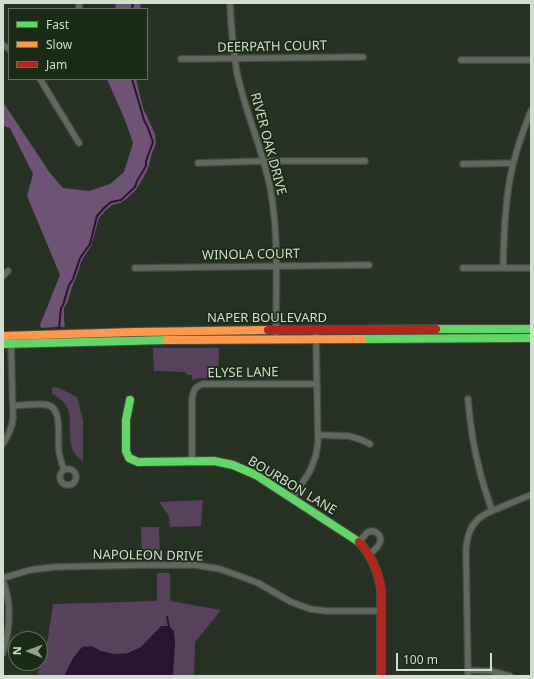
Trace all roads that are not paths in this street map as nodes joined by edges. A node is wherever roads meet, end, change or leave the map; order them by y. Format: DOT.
graph roads {
  1 [pos="230,3"];
  2 [pos="363,57"];
  3 [pos="181,59"];
  4 [pos="235,59"];
  5 [pos="461,60"];
  6 [pos="531,60"];
  7 [pos="41,80"];
  8 [pos="531,111"];
  9 [pos="79,143"];
  10 [pos="263,161"];
  11 [pos="365,161"];
  12 [pos="198,163"];
  13 [pos="514,163"];
  14 [pos="463,164"];
  15 [pos="368,265"];
  16 [pos="276,266"];
  17 [pos="135,268"];
  18 [pos="463,268"];
  19 [pos="503,268"];
  20 [pos="531,268"];
  21 [pos="8,272"];
  22 [pos="3,276"];
  23 [pos="531,329"];
  24 [pos="276,330"];
  25 [pos="316,330"];
  26 [pos="531,338"];
  27 [pos="316,339"];
  28 [pos="7,340"];
  29 [pos="276,340"];
  30 [pos="318,384"];
  31 [pos="468,399"];
  32 [pos="130,400"];
  33 [pos="13,406"];
  34 [pos="318,435"];
  35 [pos="3,444"];
  36 [pos="370,444"];
  37 [pos="192,461"];
  38 [pos="64,470"];
  39 [pos="531,495"];
  40 [pos="292,499"];
  41 [pos="492,511"];
  42 [pos="359,542"];
  43 [pos="369,554"];
  44 [pos="3,579"];
  45 [pos="381,611"];
  46 [pos="3,653"];
  47 [pos="468,673"];
  48 [pos="380,676"];
  49 [pos="510,676"];
  1 -- 4 [label="street, RIVER OAK DRIVE"];
  2 -- 4 [label="street, DEERPATH COURT"];
  3 -- 4 [label="street, DEERPATH COURT"];
  4 -- 10 [label="street, RIVER OAK DRIVE"];
  5 -- 6 [label="street"];
  7 -- 9 [label="street"];
  8 -- 13 [label="street"];
  10 -- 11 [label="street"];
  10 -- 12 [label="street"];
  10 -- 16 [label="street, RIVER OAK DRIVE"];
  13 -- 14 [label="street"];
  13 -- 19 [label="street"];
  15 -- 16 [label="street, WINOLA COURT"];
  16 -- 17 [label="street, WINOLA COURT"];
  16 -- 24 [label="street, RIVER OAK DRIVE"];
  18 -- 19 [label="street"];
  19 -- 20 [label="street"];
  21 -- 22 [label="street"];
  23 -- 25 [label="main road, NAPER BOULEVARD"];
  24 -- 25 [label="main road, NAPER BOULEVARD"];
  24 -- 28 [label="main road, NAPER BOULEVARD"];
  24 -- 29 [label="street, RIVER OAK DRIVE"];
  25 -- 27 [label="street"];
  26 -- 27 [label="main road, NAPER BOULEVARD"];
  27 -- 29 [label="main road, NAPER BOULEVARD"];
  27 -- 30 [label="street"];
  28 -- 29 [label="main road, NAPER BOULEVARD"];
  28 -- 33 [label="street"];
  30 -- 34 [label="street"];
  30 -- 37 [label="street, ELYSE LANE"];
  31 -- 41 [label="street"];
  32 -- 37 [label="main road, BOURBON LANE"];
  33 -- 35 [label="street"];
  33 -- 38 [label="street"];
  34 -- 36 [label="street"];
  34 -- 40 [label="street"];
  37 -- 40 [label="main road, BOURBON LANE"];
  39 -- 41 [label="street"];
  40 -- 42 [label="main road, BOURBON LANE"];
  41 -- 47 [label="street"];
  42 -- 43 [label="main road, BOURBON LANE"];
  42 -- 43 [label="street"];
  43 -- 45 [label="main road, BOURBON LANE"];
  44 -- 45 [label="street, NAPOLEON DRIVE"];
  44 -- 46 [label="street"];
  45 -- 48 [label="main road, BOURBON LANE"];
  47 -- 49 [label="street"];
}
